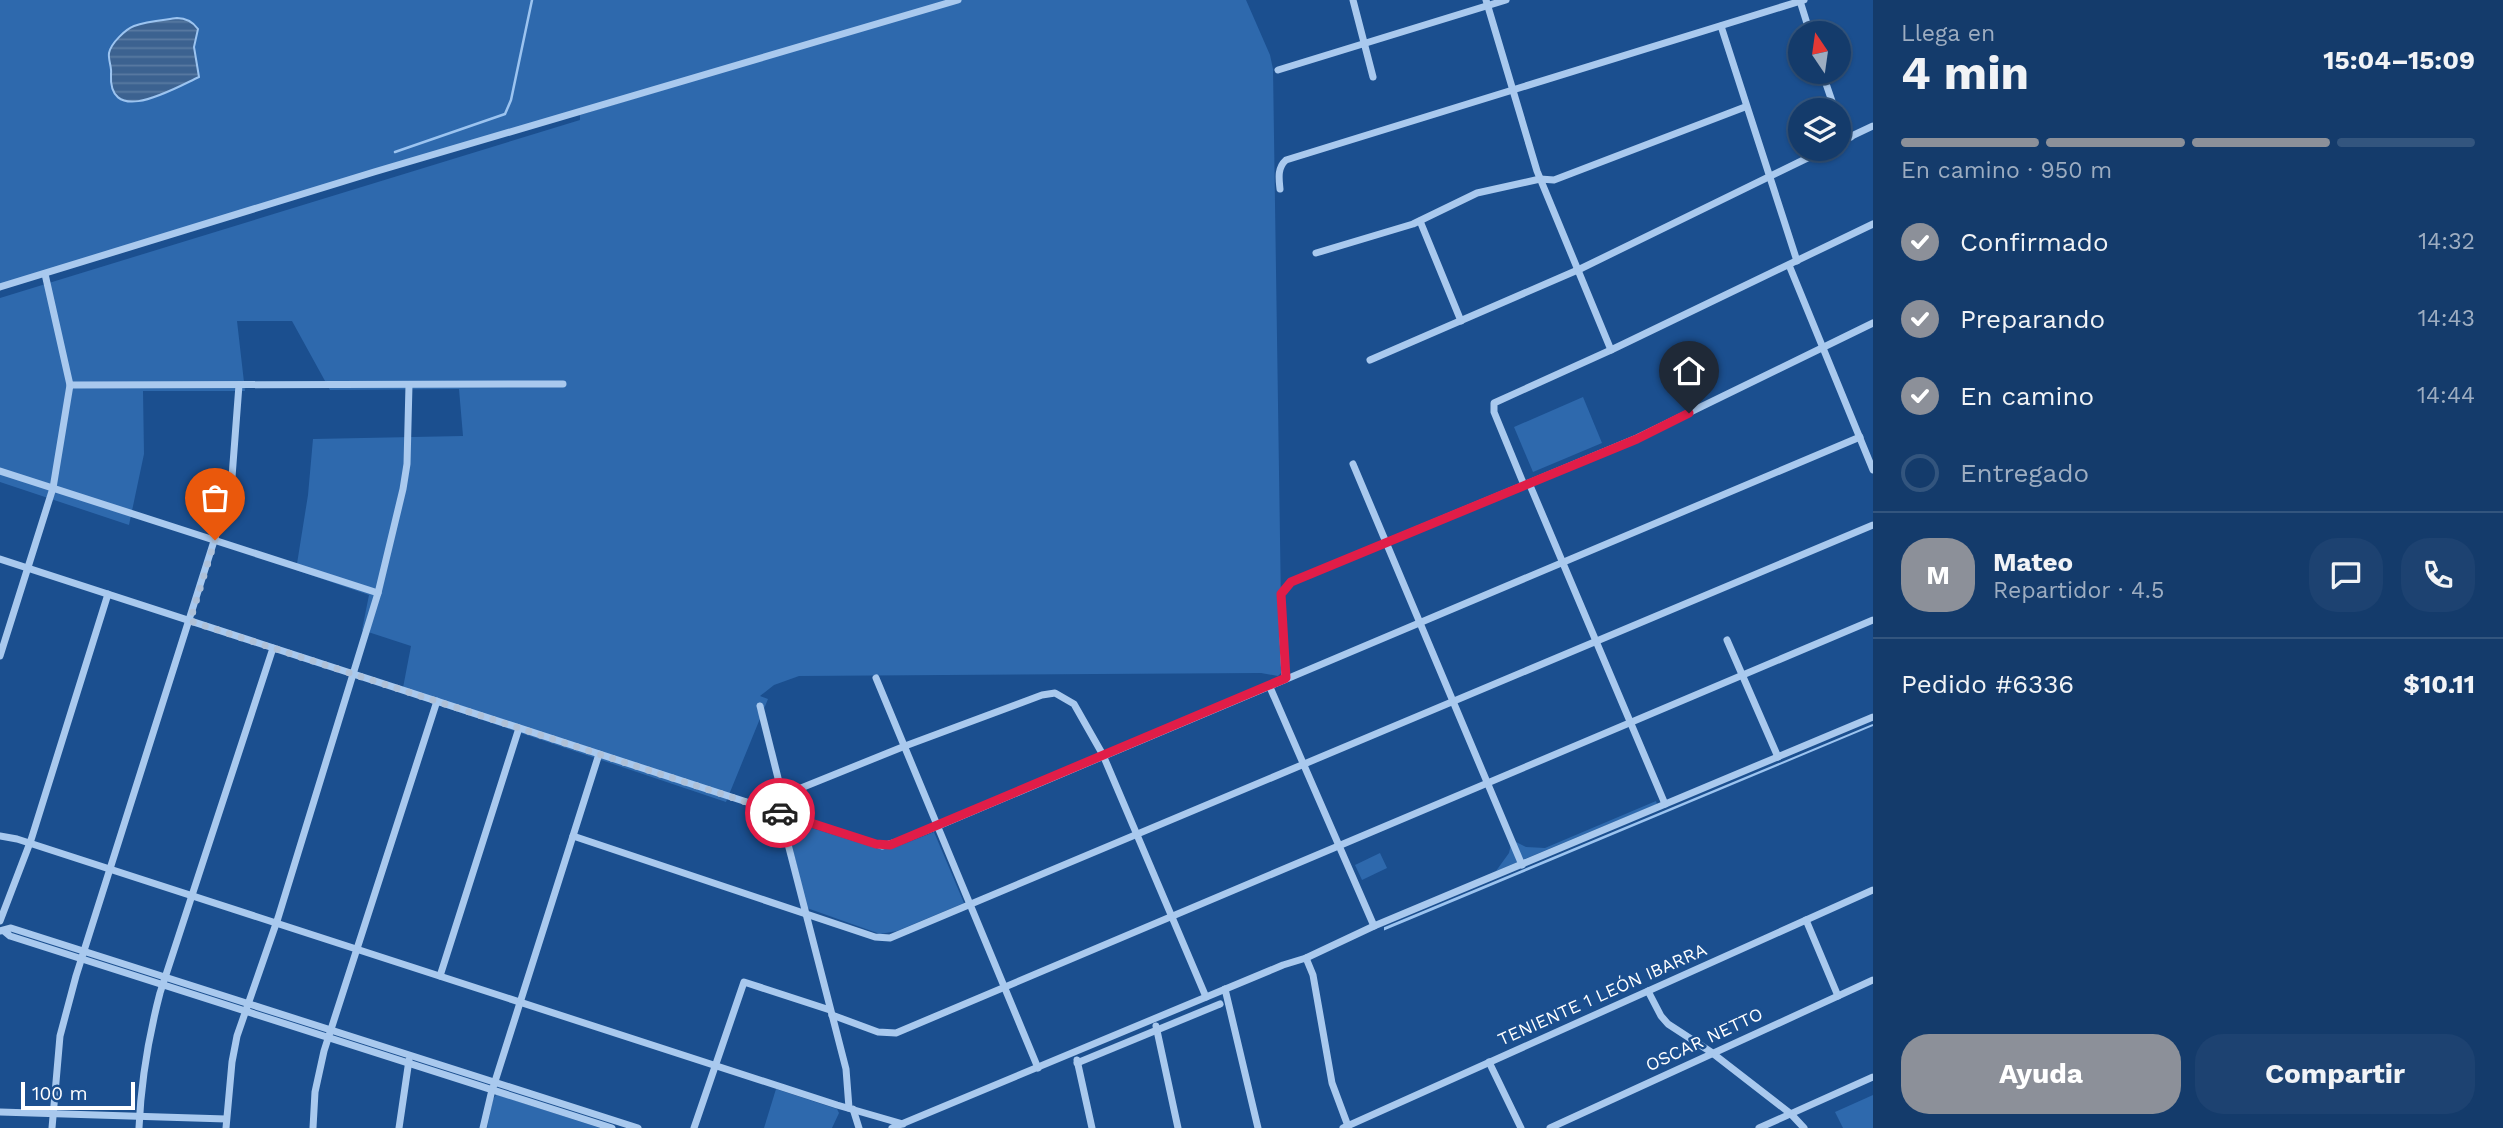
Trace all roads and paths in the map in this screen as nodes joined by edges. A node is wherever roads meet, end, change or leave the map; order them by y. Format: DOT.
graph roads {
  1 [pos="958,0"];
  2 [pos="1353,0"];
  3 [pos="1506,0"];
  4 [pos="1802,1"];
  5 [pos="1487,3"];
  6 [pos="1807,21"];
  7 [pos="1721,26"];
  8 [pos="1366,44"];
  9 [pos="1278,70"];
  10 [pos="1373,77"];
  11 [pos="1513,90"];
  12 [pos="1745,107"];
  13 [pos="1873,126"];
  14 [pos="1851,137"];
  15 [pos="1802,161"];
  16 [pos="1769,177"];
  17 [pos="1540,179"];
  18 [pos="1280,189"];
  19 [pos="1420,220"];
  20 [pos="1873,223"];
  21 [pos="1316,253"];
  22 [pos="1793,263"];
  23 [pos="1577,270"];
  24 [pos="45,274"];
  25 [pos="0,287"];
  26 [pos="1461,321"];
  27 [pos="1873,323"];
  28 [pos="1823,347"];
  29 [pos="1611,350"];
  30 [pos="1370,360"];
  31 [pos="564,384"];
  32 [pos="70,385"];
  33 [pos="239,385"];
  34 [pos="409,385"];
  35 [pos="1860,437"];
  36 [pos="1353,464"];
  37 [pos="1873,470"];
  38 [pos="0,471"];
  39 [pos="1527,484"];
  40 [pos="53,488"];
  41 [pos="1873,525"];
  42 [pos="215,540"];
  43 [pos="1387,542"];
  44 [pos="0,559"];
  45 [pos="1562,562"];
  46 [pos="28,569"];
  47 [pos="378,593"];
  48 [pos="108,594"];
  49 [pos="1873,620"];
  50 [pos="190,621"];
  51 [pos="1420,621"];
  52 [pos="1727,640"];
  53 [pos="1596,642"];
  54 [pos="273,648"];
  55 [pos="0,656"];
  56 [pos="353,674"];
  57 [pos="1743,674"];
  58 [pos="876,678"];
  59 [pos="1286,678"];
  60 [pos="1269,685"];
  61 [pos="437,701"];
  62 [pos="1453,702"];
  63 [pos="760,706"];
  64 [pos="1873,717"];
  65 [pos="1630,722"];
  66 [pos="519,728"];
  67 [pos="905,746"];
  68 [pos="599,754"];
  69 [pos="1102,755"];
  70 [pos="1778,757"];
  71 [pos="1304,764"];
  72 [pos="1487,782"];
  73 [pos="785,802"];
  74 [pos="1665,804"];
  75 [pos="780,813"];
  76 [pos="938,826"];
  77 [pos="0,836"];
  78 [pos="573,836"];
  79 [pos="1135,836"];
  80 [pos="29,843"];
  81 [pos="1338,844"];
  82 [pos="1522,865"];
  83 [pos="110,870"];
  84 [pos="1873,890"];
  85 [pos="191,896"];
  86 [pos="971,905"];
  87 [pos="805,914"];
  88 [pos="1170,917"];
  89 [pos="1806,920"];
  90 [pos="0,921"];
  91 [pos="276,923"];
  92 [pos="1374,926"];
  93 [pos="2,930"];
  94 [pos="357,949"];
  95 [pos="83,955"];
  96 [pos="1306,958"];
  97 [pos="440,976"];
  98 [pos="1873,980"];
  99 [pos="163,981"];
  100 [pos="1004,987"];
  101 [pos="1225,989"];
  102 [pos="1648,991"];
  103 [pos="1838,996"];
  104 [pos="1206,997"];
  105 [pos="520,1002"];
  106 [pos="1224,1003"];
  107 [pos="247,1007"];
  108 [pos="831,1013"];
  109 [pos="1155,1018"];
  110 [pos="1157,1029"];
  111 [pos="329,1034"];
  112 [pos="1075,1052"];
  113 [pos="1711,1052"];
  114 [pos="409,1059"];
  115 [pos="1489,1062"];
  116 [pos="1077,1063"];
  117 [pos="716,1066"];
  118 [pos="1038,1068"];
  119 [pos="1873,1077"];
  120 [pos="493,1086"];
  121 [pos="851,1109"];
  122 [pos="0,1112"];
  123 [pos="53,1114"];
  124 [pos="1791,1114"];
  125 [pos="140,1117"];
  126 [pos="226,1119"];
  127 [pos="904,1124"];
  128 [pos="1346,1127"];
  129 [pos="52,1128"];
  130 [pos="139,1128"];
  131 [pos="226,1128"];
  132 [pos="313,1128"];
  133 [pos="399,1128"];
  134 [pos="483,1128"];
  135 [pos="612,1128"];
  136 [pos="638,1128"];
  137 [pos="694,1128"];
  138 [pos="859,1128"];
  139 [pos="892,1128"];
  140 [pos="1092,1128"];
  141 [pos="1178,1128"];
  142 [pos="1258,1128"];
  143 [pos="1521,1128"];
  144 [pos="1550,1128"];
  145 [pos="1759,1128"];
  146 [pos="1804,1128"];
  1 -- 24 [label="street"];
  2 -- 8 [label="street"];
  3 -- 5 [label="street"];
  4 -- 6 [label="street"];
  4 -- 7 [label="street"];
  5 -- 8 [label="street"];
  5 -- 11 [label="street"];
  7 -- 11 [label="street"];
  7 -- 12 [label="street"];
  8 -- 9 [label="street"];
  8 -- 10 [label="street"];
  11 -- 17 [label="street"];
  11 -- 18 [label="street"];
  12 -- 16 [label="street"];
  12 -- 17 [label="street"];
  13 -- 14 [label="street"];
  15 -- 16 [label="street"];
  16 -- 22 [label="street"];
  16 -- 23 [label="street"];
  17 -- 19 [label="street"];
  17 -- 23 [label="street"];
  19 -- 21 [label="street"];
  19 -- 26 [label="street"];
  20 -- 22 [label="street"];
  22 -- 28 [label="street"];
  22 -- 29 [label="street"];
  23 -- 26 [label="street"];
  23 -- 29 [label="street"];
  24 -- 25 [label="street"];
  24 -- 32 [label="street"];
  26 -- 30 [label="street"];
  27 -- 28 [label="street"];
  28 -- 35 [label="street"];
  28 -- 39 [label="street"];
  29 -- 39 [label="street"];
  31 -- 34 [label="street"];
  32 -- 33 [label="street"];
  32 -- 40 [label="street"];
  33 -- 34 [label="street"];
  33 -- 42 [label="street"];
  34 -- 47 [label="street"];
  35 -- 37 [label="street"];
  35 -- 45 [label="street"];
  36 -- 43 [label="street"];
  38 -- 40 [label="street"];
  39 -- 43 [label="street"];
  39 -- 45 [label="street"];
  40 -- 42 [label="street"];
  40 -- 46 [label="street"];
  41 -- 53 [label="street"];
  42 -- 47 [label="street"];
  42 -- 50 [label="street"];
  43 -- 51 [label="street"];
  43 -- 59 [label="street"];
  44 -- 46 [label="street"];
  45 -- 51 [label="street"];
  45 -- 53 [label="street"];
  46 -- 48 [label="street"];
  46 -- 55 [label="street"];
  47 -- 56 [label="street"];
  48 -- 50 [label="street"];
  48 -- 80 [label="street"];
  49 -- 57 [label="street"];
  50 -- 54 [label="street"];
  50 -- 83 [label="street"];
  51 -- 59 [label="street"];
  51 -- 62 [label="street"];
  52 -- 57 [label="street"];
  53 -- 62 [label="street"];
  53 -- 65 [label="street"];
  54 -- 56 [label="street"];
  54 -- 85 [label="street"];
  56 -- 61 [label="street"];
  56 -- 91 [label="street"];
  57 -- 65 [label="street"];
  57 -- 70 [label="street"];
  58 -- 67 [label="street"];
  59 -- 60 [label="street"];
  60 -- 69 [label="street"];
  60 -- 71 [label="street"];
  61 -- 66 [label="street"];
  61 -- 94 [label="street"];
  62 -- 71 [label="street"];
  62 -- 72 [label="street"];
  63 -- 73 [label="street"];
  64 -- 70 [label="street"];
  65 -- 72 [label="street"];
  65 -- 74 [label="street"];
  66 -- 68 [label="street"];
  66 -- 97 [label="street"];
  67 -- 69 [label="street"];
  67 -- 73 [label="street"];
  67 -- 76 [label="street"];
  68 -- 75 [label="street"];
  68 -- 78 [label="street"];
  69 -- 76 [label="street"];
  69 -- 79 [label="street"];
  70 -- 74 [label="street"];
  71 -- 79 [label="street"];
  71 -- 81 [label="street"];
  72 -- 81 [label="street"];
  72 -- 82 [label="street"];
  73 -- 75 [label="street"];
  74 -- 82 [label="street"];
  75 -- 76 [label="street"];
  75 -- 87 [label="street"];
  76 -- 86 [label="street"];
  77 -- 80 [label="street"];
  78 -- 87 [label="street"];
  78 -- 105 [label="street"];
  79 -- 86 [label="street"];
  79 -- 88 [label="street"];
  80 -- 83 [label="street"];
  80 -- 90 [label="street"];
  81 -- 88 [label="street"];
  81 -- 92 [label="street"];
  82 -- 92 [label="street"];
  83 -- 85 [label="street"];
  83 -- 95 [label="street"];
  84 -- 89 [label="street, TENIENTE 1 LEÓN IBARRA"];
  85 -- 91 [label="street"];
  85 -- 99 [label="street"];
  86 -- 87 [label="street"];
  86 -- 100 [label="street"];
  87 -- 108 [label="street"];
  88 -- 100 [label="street"];
  88 -- 104 [label="street"];
  89 -- 102 [label="street, TENIENTE 1 LEÓN IBARRA"];
  89 -- 103 [label="street"];
  91 -- 94 [label="street"];
  91 -- 107 [label="street"];
  92 -- 96 [label="street"];
  93 -- 95 [label="street"];
  94 -- 97 [label="street"];
  94 -- 111 [label="street"];
  95 -- 99 [label="street"];
  95 -- 123 [label="street"];
  96 -- 101 [label="street"];
  96 -- 128 [label="street"];
  97 -- 105 [label="street"];
  98 -- 103 [label="street, OSCAR NETTO"];
  99 -- 107 [label="street"];
  99 -- 125 [label="street"];
  100 -- 108 [label="street"];
  100 -- 118 [label="street"];
  101 -- 104 [label="street"];
  101 -- 106 [label="street"];
  102 -- 113 [label="street"];
  102 -- 115 [label="street, TENIENTE 1 LEÓN IBARRA"];
  103 -- 113 [label="street, OSCAR NETTO"];
  104 -- 109 [label="street"];
  105 -- 117 [label="street"];
  105 -- 120 [label="street"];
  106 -- 110 [label="street"];
  106 -- 142 [label="street"];
  107 -- 111 [label="street"];
  107 -- 126 [label="street"];
  108 -- 117 [label="street"];
  108 -- 121 [label="street"];
  109 -- 110 [label="street"];
  109 -- 112 [label="street"];
  110 -- 116 [label="street"];
  110 -- 141 [label="street"];
  111 -- 114 [label="street"];
  111 -- 132 [label="street"];
  112 -- 116 [label="street"];
  112 -- 118 [label="street"];
  113 -- 124 [label="street"];
  113 -- 144 [label="street, OSCAR NETTO"];
  114 -- 120 [label="street"];
  114 -- 133 [label="street"];
  115 -- 128 [label="street, TENIENTE 1 LEÓN IBARRA"];
  115 -- 143 [label="street"];
  116 -- 140 [label="street"];
  117 -- 121 [label="street"];
  117 -- 137 [label="street"];
  118 -- 127 [label="street"];
  119 -- 124 [label="street"];
  120 -- 134 [label="street"];
  120 -- 135 [label="street"];
  120 -- 136 [label="street"];
  121 -- 127 [label="street"];
  121 -- 138 [label="street"];
  122 -- 123 [label="street"];
  123 -- 125 [label="street"];
  123 -- 129 [label="street"];
  124 -- 145 [label="street"];
  124 -- 146 [label="street"];
  125 -- 126 [label="street"];
  125 -- 130 [label="street"];
  126 -- 131 [label="street"];
  127 -- 139 [label="street"];
}
